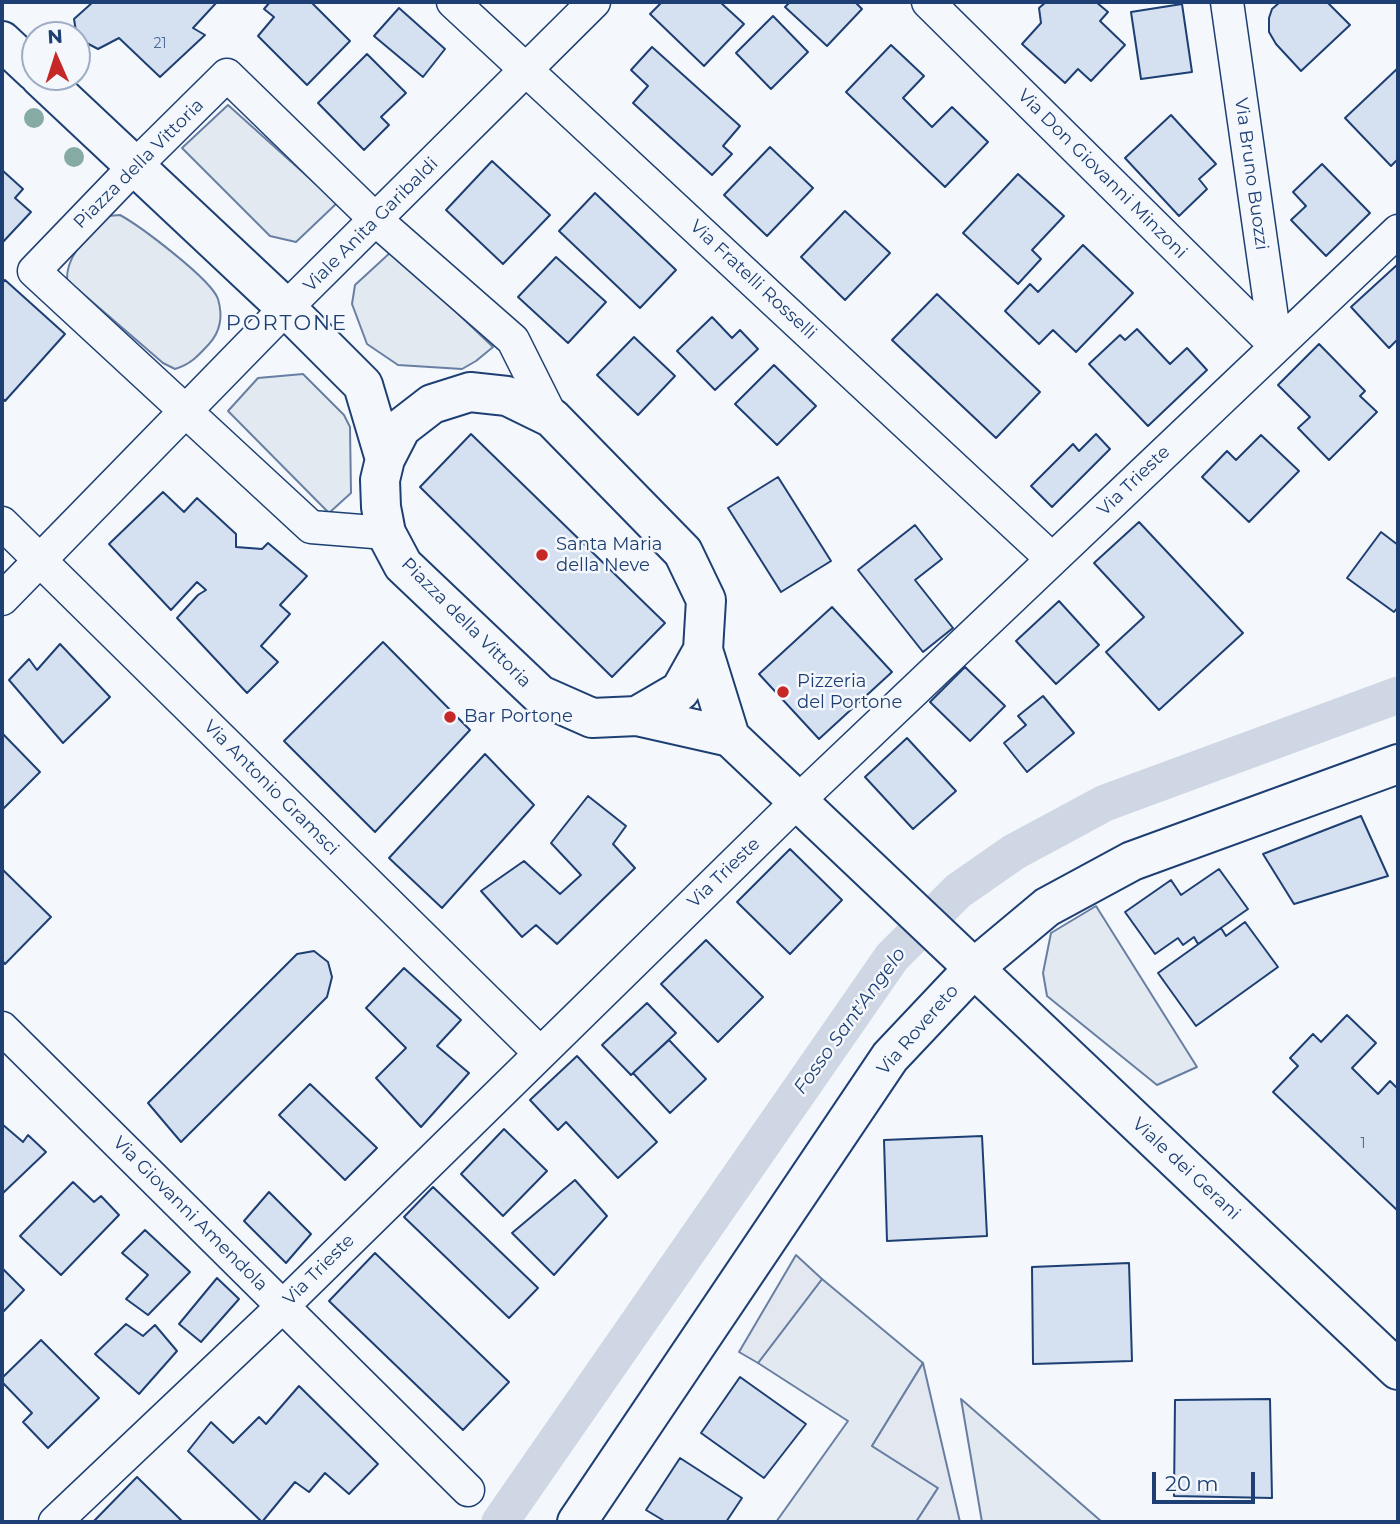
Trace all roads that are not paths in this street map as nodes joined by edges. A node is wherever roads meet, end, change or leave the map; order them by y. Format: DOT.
graph roads {
  1 [pos="453,2"];
  2 [pos="594,2"];
  3 [pos="928,2"];
  4 [pos="1227,2"];
  5 [pos="2,41"];
  6 [pos="21,59"];
  7 [pos="526,70"];
  8 [pos="55,91"];
  9 [pos="135,166"];
  10 [pos="376,220"];
  11 [pos="1398,231"];
  12 [pos="286,308"];
  13 [pos="1276,346"];
  14 [pos="363,385"];
  15 [pos="432,404"];
  16 [pos="186,412"];
  17 [pos="552,418"];
  18 [pos="385,459"];
  19 [pos="2,523"];
  20 [pos="386,533"];
  21 [pos="1052,559"];
  22 [pos="41,560"];
  23 [pos="2,599"];
  24 [pos="703,650"];
  25 [pos="637,716"];
  26 [pos="730,737"];
  27 [pos="1398,764"];
  28 [pos="799,800"];
  29 [pos="885,882"];
  30 [pos="974,968"];
  31 [pos="2,1028"];
  32 [pos="540,1053"];
  33 [pos="283,1306"];
  34 [pos="1398,1370"];
  35 [pos="468,1490"];
  36 [pos="55,1522"];
  37 [pos="577,1522"];
  1 -- 7 [label="street, Via Fratelli Rosselli"];
  2 -- 7 [label="street, Viale Anita Garibaldi"];
  3 -- 13 [label="street, Via Don Giovanni Minzoni"];
  4 -- 13 [label="street, Via Bruno Buozzi"];
  5 -- 6 [label="street"];
  7 -- 10 [label="street, Viale Anita Garibaldi"];
  7 -- 21 [label="street, Via Fratelli Rosselli"];
  8 -- 9 [label="street, Piazza della Vittoria"];
  9 -- 10 [label="street, Piazza della Vittoria"];
  9 -- 12 [label="street, Piazza della Vittoria"];
  9 -- 16 [label="street, Piazza della Vittoria"];
  10 -- 12 [label="street, Viale Anita Garibaldi"];
  10 -- 17 [label="street, Piazza della Vittoria"];
  11 -- 13 [label="street, Via Trieste"];
  12 -- 14 [label="street, Piazza della Vittoria"];
  12 -- 16 [label="street, Viale Anita Garibaldi"];
  13 -- 21 [label="street, Via Trieste"];
  14 -- 15 [label="street, Piazza della Vittoria"];
  14 -- 18 [label="street, Piazza della Vittoria"];
  15 -- 17 [label="street, Piazza della Vittoria"];
  15 -- 18 [label="street, Piazza della Vittoria"];
  16 -- 20 [label="street, Piazza della Vittoria"];
  16 -- 22 [label="street, Viale Anita Garibaldi"];
  17 -- 24 [label="street, Piazza della Vittoria"];
  18 -- 20 [label="street, Piazza della Vittoria"];
  19 -- 22 [label="street, Via Antonio Gramsci"];
  20 -- 25 [label="street, Piazza della Vittoria"];
  21 -- 28 [label="street, Via Trieste"];
  22 -- 23 [label="street, Viale Anita Garibaldi"];
  22 -- 32 [label="street, Via Antonio Gramsci"];
  24 -- 25 [label="street, Piazza della Vittoria"];
  24 -- 26 [label="street, Piazza della Vittoria"];
  25 -- 26 [label="street, Piazza della Vittoria"];
  26 -- 28 [label="street, Piazza della Vittoria"];
  27 -- 30 [label="street, Via Rovereto"];
  28 -- 29 [label="street, Piazza della Vittoria"];
  28 -- 32 [label="street, Via Trieste"];
  29 -- 30 [label="street, Viale dei Gerani"];
  30 -- 34 [label="street, Viale dei Gerani"];
  30 -- 37 [label="street, Via Rovereto"];
  31 -- 33 [label="street, Via Giovanni Amendola"];
  32 -- 33 [label="street, Via Trieste"];
  33 -- 35 [label="street, Via Giovanni Amendola"];
  33 -- 36 [label="street, Via Trieste"];
}
